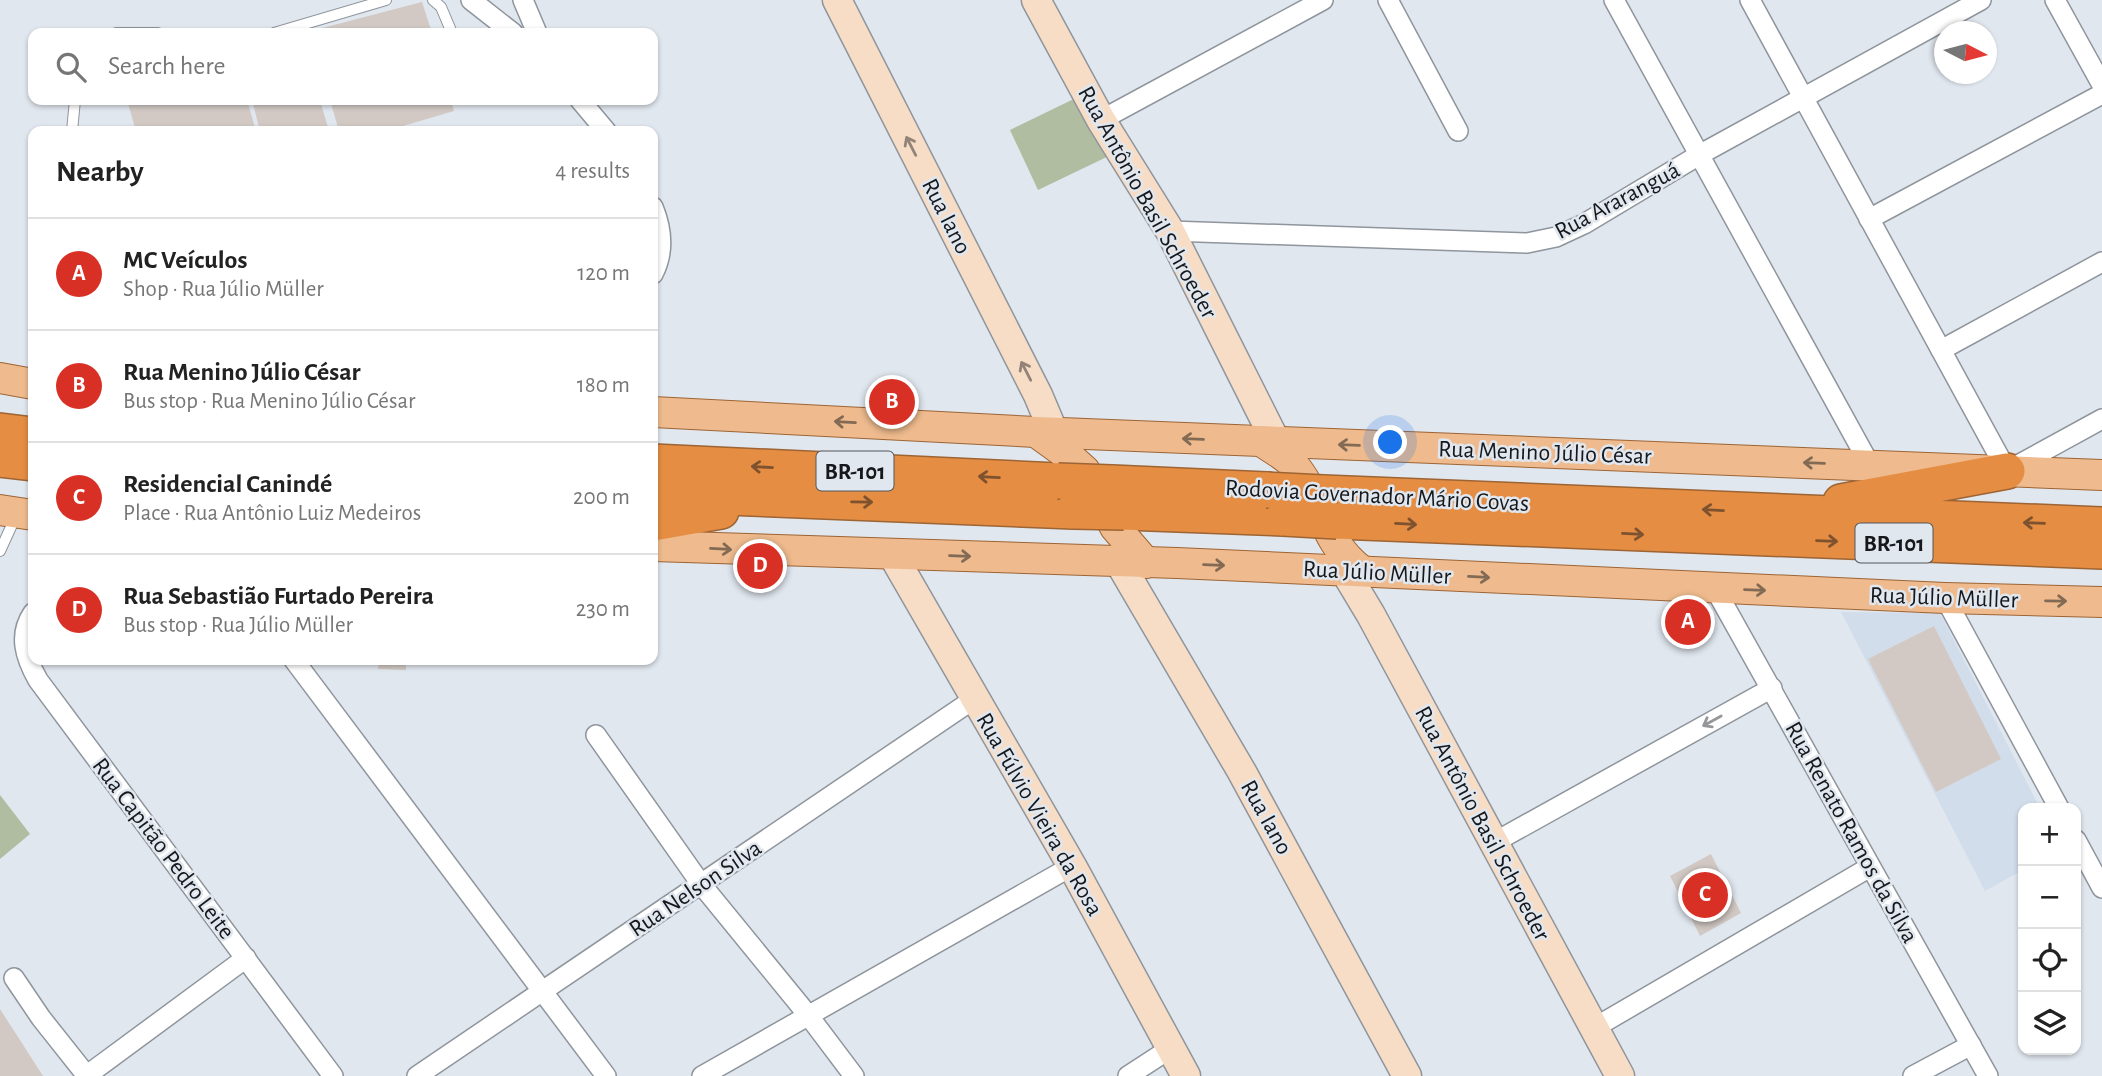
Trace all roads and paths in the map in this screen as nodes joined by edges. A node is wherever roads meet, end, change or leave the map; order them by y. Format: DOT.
graph roads {
  1 [pos="386,0"];
  2 [pos="433,0"];
  3 [pos="471,0"];
  4 [pos="523,0"];
  5 [pos="837,0"];
  6 [pos="1036,0"];
  7 [pos="1323,0"];
  8 [pos="1388,0"];
  9 [pos="1614,0"];
  10 [pos="1750,0"];
  11 [pos="1981,0"];
  12 [pos="2056,0"];
  13 [pos="291,28"];
  14 [pos="450,28"];
  15 [pos="507,28"];
  16 [pos="535,28"];
  17 [pos="2102,85"];
  18 [pos="2102,94"];
  19 [pos="1803,98"];
  20 [pos="75,105"];
  21 [pos="584,105"];
  22 [pos="1101,120"];
  23 [pos="72,126"];
  24 [pos="602,126"];
  25 [pos="1458,131"];
  26 [pos="1699,155"];
  27 [pos="1869,219"];
  28 [pos="658,224"];
  29 [pos="1170,231"];
  30 [pos="658,260"];
  31 [pos="2102,262"];
  32 [pos="1941,350"];
  33 [pos="0,378"];
  34 [pos="28,383"];
  35 [pos="658,412"];
  36 [pos="2102,419"];
  37 [pos="0,432"];
  38 [pos="1045,433"];
  39 [pos="28,435"];
  40 [pos="1099,435"];
  41 [pos="1269,442"];
  42 [pos="1316,444"];
  43 [pos="0,459"];
  44 [pos="28,462"];
  45 [pos="658,462"];
  46 [pos="1870,465"];
  47 [pos="2007,471"];
  48 [pos="2102,475"];
  49 [pos="658,494"];
  50 [pos="1094,497"];
  51 [pos="793,500"];
  52 [pos="1324,508"];
  53 [pos="17,513"];
  54 [pos="1781,513"];
  55 [pos="658,522"];
  56 [pos="2102,526"];
  57 [pos="658,546"];
  58 [pos="0,551"];
  59 [pos="2102,551"];
  60 [pos="892,554"];
  61 [pos="1122,562"];
  62 [pos="1342,570"];
  63 [pos="1714,589"];
  64 [pos="1945,598"];
  65 [pos="2102,602"];
  66 [pos="28,620"];
  67 [pos="28,662"];
  68 [pos="30,665"];
  69 [pos="298,665"];
  70 [pos="1772,688"];
  71 [pos="974,699"];
  72 [pos="596,735"];
  73 [pos="2056,803"];
  74 [pos="1493,843"];
  75 [pos="2081,849"];
  76 [pos="1072,866"];
  77 [pos="1870,867"];
  78 [pos="701,884"];
  79 [pos="2102,888"];
  80 [pos="246,958"];
  81 [pos="14,978"];
  82 [pos="544,990"];
  83 [pos="808,1015"];
  84 [pos="1594,1028"];
  85 [pos="1970,1045"];
  86 [pos="1171,1048"];
  87 [pos="86,1076"];
  88 [pos="333,1076"];
  89 [pos="417,1076"];
  90 [pos="606,1076"];
  91 [pos="702,1076"];
  92 [pos="854,1076"];
  93 [pos="1128,1076"];
  94 [pos="1186,1076"];
  95 [pos="1407,1076"];
  96 [pos="1620,1076"];
  97 [pos="1913,1076"];
  98 [pos="1988,1076"];
  1 -- 13 [label="lane"];
  2 -- 14 [label="lane"];
  3 -- 15 [label="street"];
  4 -- 16 [label="street"];
  38 -- 5 [label="street, Rua Iano, one-way"];
  6 -- 22 [label="street, Rua Antônio Basil Schroeder"];
  7 -- 22 [label="street"];
  8 -- 25 [label="street"];
  9 -- 26 [label="street"];
  10 -- 19 [label="street"];
  11 -- 19 [label="street, Rua Araranguá"];
  12 -- 17 [label="street"];
  18 -- 27 [label="street"];
  19 -- 26 [label="street, Rua Araranguá"];
  19 -- 27 [label="street"];
  20 -- 23 [label="lane"];
  21 -- 24 [label="street"];
  22 -- 29 [label="street, Rua Antônio Basil Schroeder"];
  26 -- 29 [label="street, Rua Araranguá"];
  26 -- 46 [label="street"];
  27 -- 32 [label="street"];
  28 -- 30 [label="street"];
  29 -- 41 [label="street, Rua Antônio Basil Schroeder"];
  31 -- 32 [label="street"];
  32 -- 47 [label="street"];
  33 -- 34 [label="main road"];
  38 -- 35 [label="main road, Rua Menino Júlio César, one-way"];
  36 -- 47 [label="street"];
  37 -- 39 [label="highway"];
  38 -- 40 [label="main road, Rua Menino Júlio César"];
  38 -- 50 [label="main road, Rua Iano"];
  41 -- 40 [label="main road, Rua Menino Júlio César, one-way"];
  40 -- 50 [label="main road"];
  41 -- 42 [label="main road, Rua Menino Júlio César"];
  41 -- 52 [label="main road, Rua Antônio Basil Schroeder"];
  46 -- 42 [label="main road, Rua Menino Júlio César, one-way"];
  42 -- 52 [label="main road"];
  43 -- 44 [label="highway"];
  50 -- 45 [label="highway, Rodovia Governador Mário Covas / BR-101, one-way"];
  46 -- 47 [label="main road, Rua Menino Júlio César"];
  47 -- 48 [label="main road, Rua Menino Júlio César"];
  47 -- 54 [label="highway"];
  49 -- 51 [label="highway, Rodovia Governador Mário Covas / BR-101"];
  51 -- 50 [label="highway, Rodovia Governador Mário Covas / BR-101, one-way"];
  50 -- 52 [label="highway, Rodovia Governador Mário Covas / BR-101, bridge"];
  50 -- 61 [label="main road, Rua Iano"];
  51 -- 55 [label="highway"];
  54 -- 52 [label="highway, Rodovia Governador Mário Covas / BR-101, one-way"];
  52 -- 59 [label="highway, Rodovia Governador Mário Covas / BR-101, one-way"];
  52 -- 62 [label="main road, Rua Antônio Basil Schroeder"];
  53 -- 58 [label="lane"];
  56 -- 54 [label="highway, Rodovia Governador Mário Covas / BR-101, one-way"];
  57 -- 60 [label="main road, Rua Júlio Müller, one-way"];
  60 -- 61 [label="main road, Rua Júlio Müller, one-way"];
  60 -- 71 [label="street, Rua Fúlvio Vieira da Rosa"];
  61 -- 62 [label="main road, Rua Júlio Müller, one-way"];
  61 -- 95 [label="street, Rua Iano"];
  62 -- 63 [label="main road, Rua Júlio Müller, one-way"];
  62 -- 74 [label="street, Rua Antônio Basil Schroeder"];
  63 -- 64 [label="main road, Rua Júlio Müller, one-way"];
  63 -- 70 [label="street, Rua Renato Ramos da Silva"];
  64 -- 65 [label="main road, Rua Júlio Müller, one-way"];
  64 -- 73 [label="street"];
  66 -- 67 [label="street, Rua Capitão Pedro Leite"];
  68 -- 80 [label="street, Rua Capitão Pedro Leite"];
  69 -- 82 [label="street"];
  70 -- 74 [label="street, one-way"];
  70 -- 77 [label="street, Rua Renato Ramos da Silva"];
  71 -- 76 [label="street, Rua Fúlvio Vieira da Rosa"];
  71 -- 78 [label="street, Rua Nelson Silva"];
  72 -- 78 [label="street"];
  74 -- 84 [label="street, Rua Antônio Basil Schroeder"];
  75 -- 79 [label="street"];
  76 -- 83 [label="street"];
  76 -- 86 [label="street, Rua Fúlvio Vieira da Rosa"];
  77 -- 84 [label="street"];
  77 -- 85 [label="street, Rua Renato Ramos da Silva"];
  78 -- 82 [label="street, Rua Nelson Silva"];
  78 -- 83 [label="street"];
  80 -- 87 [label="street"];
  80 -- 88 [label="street, Rua Capitão Pedro Leite"];
  81 -- 87 [label="street"];
  82 -- 89 [label="street, Rua Nelson Silva"];
  82 -- 90 [label="street"];
  83 -- 91 [label="street"];
  83 -- 92 [label="street"];
  84 -- 96 [label="street, Rua Antônio Basil Schroeder"];
  85 -- 97 [label="street"];
  85 -- 98 [label="street, Rua Renato Ramos da Silva"];
  86 -- 93 [label="street"];
  86 -- 94 [label="street, Rua Fúlvio Vieira da Rosa"];
}
